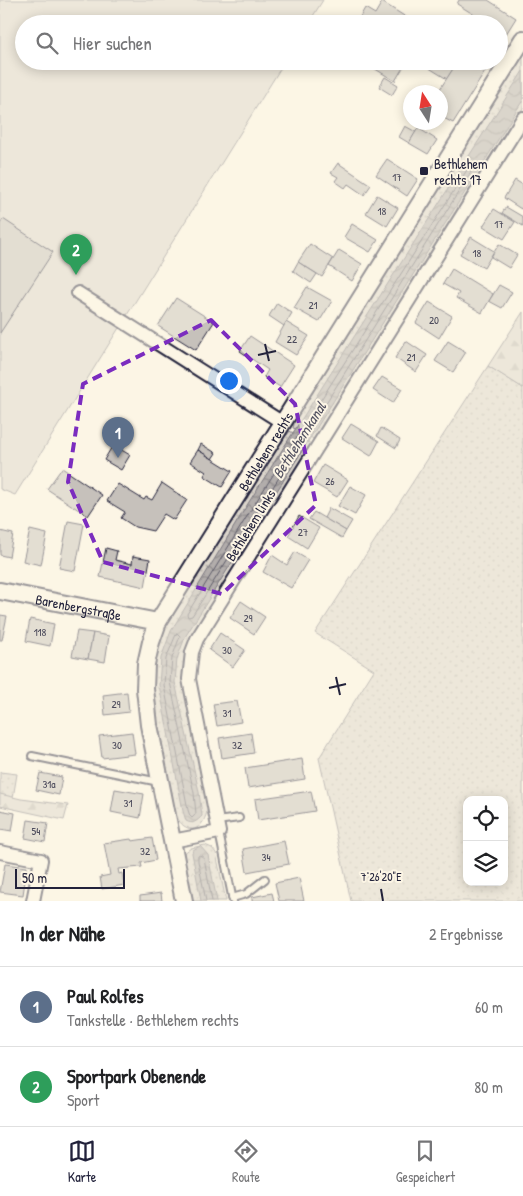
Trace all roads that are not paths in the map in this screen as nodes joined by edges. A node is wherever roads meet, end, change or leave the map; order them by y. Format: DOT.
graph roads {
  1 [pos="523,40"];
  2 [pos="508,64"];
  3 [pos="504,70"];
  4 [pos="523,118"];
  5 [pos="78,293"];
  6 [pos="283,423"];
  7 [pos="0,591"];
  8 [pos="158,622"];
  9 [pos="32,756"];
  10 [pos="160,782"];
  11 [pos="240,818"];
  12 [pos="218,827"];
  13 [pos="172,841"];
  14 [pos="0,852"];
  15 [pos="265,879"];
  16 [pos="232,900"];
  17 [pos="33,901"];
  18 [pos="184,901"];
  1 -- 2 [label="street, Bethlehem rechts"];
  3 -- 6 [label="street, Bethlehem rechts"];
  4 -- 12 [label="street, Bethlehem links"];
  5 -- 6 [label="street"];
  6 -- 8 [label="street, Bethlehem rechts"];
  7 -- 8 [label="street, Barenbergstraße"];
  8 -- 10 [label="street, Bethlehem rechts"];
  9 -- 10 [label="lane"];
  10 -- 13 [label="street, Bethlehem rechts"];
  11 -- 12 [label="lane"];
  12 -- 13 [label="street"];
  12 -- 16 [label="lane"];
  13 -- 18 [label="street, Bethlehem rechts"];
  14 -- 17 [label="street"];
  15 -- 16 [label="lane"];
}
